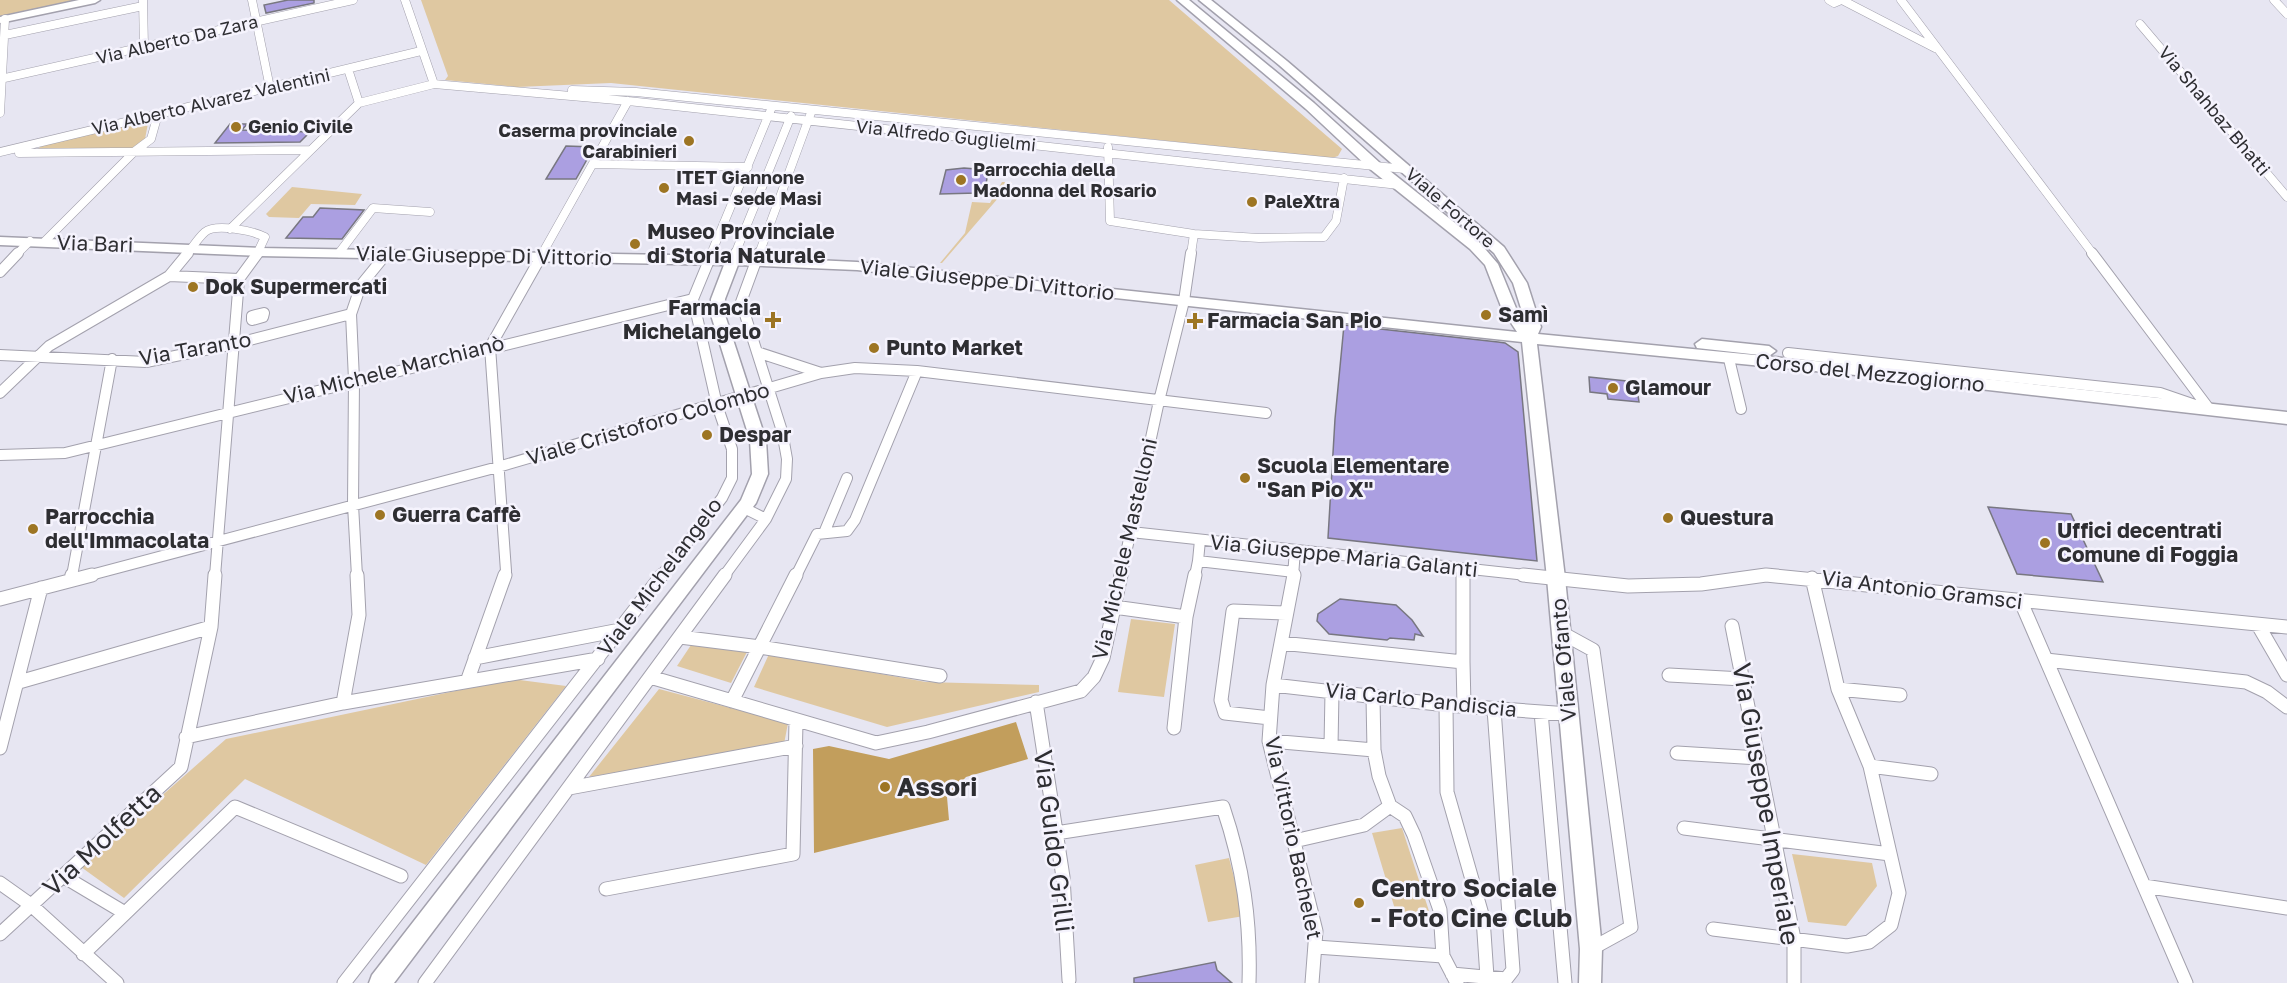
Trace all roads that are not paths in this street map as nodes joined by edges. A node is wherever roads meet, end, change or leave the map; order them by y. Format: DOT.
graph roads {
  1 [pos="95,0"];
  2 [pos="252,0"];
  3 [pos="353,0"];
  4 [pos="405,0"];
  5 [pos="1182,0"];
  6 [pos="1204,0"];
  7 [pos="1829,0"];
  8 [pos="1841,0"];
  9 [pos="1901,0"];
  10 [pos="2274,0"];
  11 [pos="143,3"];
  12 [pos="2287,14"];
  13 [pos="3,20"];
  14 [pos="256,22"];
  15 [pos="2140,24"];
  16 [pos="5,35"];
  17 [pos="144,47"];
  18 [pos="1939,50"];
  19 [pos="421,51"];
  20 [pos="1282,63"];
  21 [pos="1265,68"];
  22 [pos="348,69"];
  23 [pos="1,79"];
  24 [pos="434,84"];
  25 [pos="270,88"];
  26 [pos="528,92"];
  27 [pos="710,100"];
  28 [pos="628,101"];
  29 [pos="359,103"];
  30 [pos="772,107"];
  31 [pos="794,109"];
  32 [pos="702,110"];
  33 [pos="812,110"];
  34 [pos="0,113"];
  35 [pos="158,114"];
  36 [pos="767,118"];
  37 [pos="789,120"];
  38 [pos="809,122"];
  39 [pos="1107,140"];
  40 [pos="310,150"];
  41 [pos="135,151"];
  42 [pos="0,153"];
  43 [pos="1109,154"];
  44 [pos="593,164"];
  45 [pos="1375,165"];
  46 [pos="748,167"];
  47 [pos="1405,169"];
  48 [pos="1344,178"];
  49 [pos="1399,185"];
  50 [pos="2287,197"];
  51 [pos="430,212"];
  52 [pos="230,229"];
  53 [pos="1194,234"];
  54 [pos="0,241"];
  55 [pos="38,241"];
  56 [pos="190,248"];
  57 [pos="259,252"];
  58 [pos="339,253"];
  59 [pos="387,253"];
  60 [pos="540,258"];
  61 [pos="710,260"];
  62 [pos="733,260"];
  63 [pos="755,261"];
  64 [pos="0,272"];
  65 [pos="169,276"];
  66 [pos="238,279"];
  67 [pos="693,299"];
  68 [pos="1184,301"];
  69 [pos="351,314"];
  70 [pos="1532,333"];
  71 [pos="234,344"];
  72 [pos="490,347"];
  73 [pos="757,352"];
  74 [pos="1788,353"];
  75 [pos="0,355"];
  76 [pos="36,356"];
  77 [pos="112,359"];
  78 [pos="1729,359"];
  79 [pos="1951,370"];
  80 [pos="917,371"];
  81 [pos="1866,371"];
  82 [pos="821,373"];
  83 [pos="354,380"];
  84 [pos="768,389"];
  85 [pos="0,393"];
  86 [pos="744,397"];
  87 [pos="1159,401"];
  88 [pos="717,405"];
  89 [pos="1741,409"];
  90 [pos="2210,410"];
  91 [pos="229,411"];
  92 [pos="1266,413"];
  93 [pos="2287,418"];
  94 [pos="95,445"];
  95 [pos="0,455"];
  96 [pos="498,467"];
  97 [pos="847,478"];
  98 [pos="353,505"];
  99 [pos="744,508"];
  100 [pos="766,519"];
  101 [pos="1131,532"];
  102 [pos="824,533"];
  103 [pos="1200,540"];
  104 [pos="218,541"];
  105 [pos="1295,550"];
  106 [pos="1198,561"];
  107 [pos="1463,569"];
  108 [pos="1294,572"];
  109 [pos="1556,578"];
  110 [pos="1812,578"];
  111 [pos="71,579"];
  112 [pos="41,588"];
  113 [pos="0,599"];
  114 [pos="2021,602"];
  115 [pos="1114,607"];
  116 [pos="1286,613"];
  117 [pos="1186,617"];
  118 [pos="2258,625"];
  119 [pos="1732,626"];
  120 [pos="211,627"];
  121 [pos="2287,627"];
  122 [pos="620,630"];
  123 [pos="1562,633"];
  124 [pos="680,637"];
  125 [pos="1281,643"];
  126 [pos="760,647"];
  127 [pos="475,658"];
  128 [pos="598,658"];
  129 [pos="2046,660"];
  130 [pos="1463,662"];
  131 [pos="1669,675"];
  132 [pos="2287,675"];
  133 [pos="940,676"];
  134 [pos="650,677"];
  135 [pos="468,680"];
  136 [pos="1743,680"];
  137 [pos="19,682"];
  138 [pos="1273,685"];
  139 [pos="1838,689"];
  140 [pos="1332,692"];
  141 [pos="1900,695"];
  142 [pos="1373,698"];
  143 [pos="732,701"];
  144 [pos="1036,702"];
  145 [pos="343,703"];
  146 [pos="1446,705"];
  147 [pos="1464,706"];
  148 [pos="2287,707"];
  149 [pos="1494,709"];
  150 [pos="1541,712"];
  151 [pos="1569,714"];
  152 [pos="1270,718"];
  153 [pos="796,722"];
  154 [pos="1174,728"];
  155 [pos="186,737"];
  156 [pos="1269,741"];
  157 [pos="795,746"];
  158 [pos="1331,746"];
  159 [pos="0,748"];
  160 [pos="1374,750"];
  161 [pos="1677,753"];
  162 [pos="1760,758"];
  163 [pos="1870,766"];
  164 [pos="1931,774"];
  165 [pos="569,788"];
  166 [pos="1390,806"];
  167 [pos="1684,828"];
  168 [pos="1056,832"];
  169 [pos="1294,841"];
  170 [pos="1775,841"];
  171 [pos="1890,854"];
  172 [pos="63,876"];
  173 [pos="401,876"];
  174 [pos="0,883"];
  175 [pos="2144,886"];
  176 [pos="606,889"];
  177 [pos="31,905"];
  178 [pos="2287,908"];
  179 [pos="125,913"];
  180 [pos="1713,929"];
  181 [pos="0,934"];
  182 [pos="1794,939"];
  183 [pos="1316,947"];
  184 [pos="1591,949"];
  185 [pos="83,954"];
  186 [pos="1443,956"];
  187 [pos="1487,977"];
  188 [pos="1454,978"];
  189 [pos="1065,982"];
  190 [pos="117,983"];
  191 [pos="344,983"];
  192 [pos="380,983"];
  193 [pos="425,983"];
  194 [pos="1249,983"];
  195 [pos="1312,983"];
  196 [pos="1565,983"];
  197 [pos="1590,983"];
  198 [pos="1794,983"];
  199 [pos="2186,983"];
  1 -- 13 [label="main road"];
  2 -- 14 [label="street"];
  3 -- 14 [label="street, Via Alberto Da Zara"];
  4 -- 19 [label="street"];
  5 -- 21 [label="main road, Viale Fortore"];
  6 -- 20 [label="main road, Viale Fortore"];
  7 -- 8 [label="street"];
  8 -- 18 [label="street"];
  9 -- 18 [label="street"];
  10 -- 12 [label="street"];
  11 -- 16 [label="street"];
  11 -- 17 [label="street"];
  13 -- 16 [label="street"];
  14 -- 17 [label="street, Via Alberto Da Zara"];
  14 -- 25 [label="street"];
  15 -- 50 [label="street, Via Shahbaz Bhatti"];
  16 -- 23 [label="street"];
  17 -- 23 [label="street, Via Alberto Da Zara"];
  18 -- 90 [label="street"];
  19 -- 22 [label="street, Via Alberto Alvarez Valentini"];
  19 -- 24 [label="street"];
  20 -- 21 [label="main road"];
  20 -- 47 [label="main road, Viale Fortore"];
  21 -- 45 [label="main road, Viale Fortore"];
  22 -- 25 [label="street, Via Alberto Alvarez Valentini"];
  22 -- 29 [label="street"];
  23 -- 34 [label="street"];
  24 -- 26 [label="street, Via Alfredo Guglielmi"];
  24 -- 29 [label="street, Via Alfredo Guglielmi"];
  25 -- 35 [label="street, Via Alberto Alvarez Valentini"];
  26 -- 27 [label="street, Via Alfredo Guglielmi"];
  26 -- 28 [label="street, Via Alfredo Guglielmi"];
  27 -- 30 [label="street, Via Alfredo Guglielmi"];
  27 -- 32 [label="street"];
  28 -- 32 [label="street, Via Alfredo Guglielmi"];
  28 -- 44 [label="street"];
  29 -- 40 [label="street"];
  30 -- 31 [label="street, Via Alfredo Guglielmi"];
  30 -- 36 [label="street"];
  31 -- 33 [label="street, Via Alfredo Guglielmi"];
  31 -- 37 [label="street, Viale Michelangelo"];
  32 -- 36 [label="street, Via Alfredo Guglielmi"];
  33 -- 38 [label="street"];
  33 -- 39 [label="street, Via Alfredo Guglielmi"];
  35 -- 41 [label="street"];
  35 -- 42 [label="street, Via Alberto Alvarez Valentini"];
  36 -- 37 [label="street, Via Alfredo Guglielmi"];
  36 -- 46 [label="street"];
  37 -- 38 [label="street, Via Alfredo Guglielmi"];
  37 -- 62 [label="street, Viale Michelangelo"];
  38 -- 43 [label="street, Via Alfredo Guglielmi"];
  38 -- 63 [label="street"];
  39 -- 43 [label="street"];
  39 -- 45 [label="street, Via Alfredo Guglielmi"];
  40 -- 41 [label="street"];
  40 -- 52 [label="street"];
  41 -- 42 [label="street"];
  41 -- 55 [label="street"];
  43 -- 48 [label="street, Via Alfredo Guglielmi"];
  43 -- 53 [label="street"];
  44 -- 46 [label="street"];
  44 -- 60 [label="street"];
  45 -- 47 [label="street, Via Alfredo Guglielmi"];
  45 -- 49 [label="main road, Viale Fortore"];
  46 -- 61 [label="street"];
  47 -- 70 [label="main road, Viale Fortore"];
  48 -- 49 [label="street, Via Alfredo Guglielmi"];
  48 -- 53 [label="street"];
  49 -- 70 [label="main road, Viale Fortore"];
  51 -- 58 [label="street"];
  52 -- 56 [label="street"];
  52 -- 57 [label="street"];
  53 -- 68 [label="street, Via Michele Mastelloni"];
  54 -- 55 [label="main road, Via Bari"];
  55 -- 56 [label="main road, Via Bari"];
  55 -- 64 [label="street"];
  56 -- 57 [label="main road, Viale Giuseppe Di Vittorio"];
  56 -- 65 [label="street"];
  57 -- 58 [label="main road, Viale Giuseppe Di Vittorio"];
  57 -- 66 [label="street"];
  58 -- 59 [label="main road, Viale Giuseppe Di Vittorio"];
  59 -- 60 [label="main road, Viale Giuseppe Di Vittorio"];
  59 -- 69 [label="street"];
  60 -- 61 [label="main road, Viale Giuseppe Di Vittorio"];
  60 -- 72 [label="street"];
  61 -- 62 [label="main road, Viale Giuseppe Di Vittorio"];
  61 -- 67 [label="street"];
  62 -- 63 [label="main road, Viale Giuseppe Di Vittorio"];
  62 -- 86 [label="main road, Viale Michelangelo"];
  63 -- 68 [label="main road, Viale Giuseppe Di Vittorio"];
  63 -- 73 [label="street"];
  65 -- 66 [label="street"];
  65 -- 76 [label="street"];
  66 -- 71 [label="street, Via Molfetta"];
  67 -- 72 [label="street, Via Michele Marchianò"];
  67 -- 88 [label="street, Viale Michelangelo"];
  68 -- 70 [label="main road, Viale Giuseppe Di Vittorio"];
  68 -- 87 [label="street, Via Michele Mastelloni"];
  69 -- 71 [label="street, Via Taranto"];
  69 -- 83 [label="street"];
  70 -- 74 [label="main road, Corso del Mezzogiorno"];
  70 -- 78 [label="main road, Corso del Mezzogiorno"];
  70 -- 109 [label="main road, Viale Ofanto"];
  71 -- 77 [label="street, Via Taranto"];
  71 -- 91 [label="street, Via Molfetta"];
  72 -- 83 [label="street, Via Michele Marchianò"];
  72 -- 96 [label="street"];
  73 -- 82 [label="street"];
  73 -- 84 [label="street"];
  74 -- 79 [label="street, Corso del Mezzogiorno"];
  74 -- 81 [label="main road"];
  75 -- 76 [label="street, Via Taranto"];
  76 -- 77 [label="street, Via Taranto"];
  76 -- 85 [label="street"];
  77 -- 94 [label="street"];
  78 -- 81 [label="main road, Corso del Mezzogiorno"];
  78 -- 89 [label="street"];
  79 -- 81 [label="street"];
  79 -- 90 [label="street, Corso del Mezzogiorno"];
  80 -- 82 [label="street, Viale Cristoforo Colombo"];
  80 -- 87 [label="street, Viale Cristoforo Colombo"];
  80 -- 102 [label="street"];
  81 -- 90 [label="main road, Corso del Mezzogiorno"];
  82 -- 84 [label="street, Viale Cristoforo Colombo"];
  83 -- 91 [label="street, Via Michele Marchianò"];
  83 -- 98 [label="street"];
  84 -- 86 [label="street, Viale Cristoforo Colombo"];
  84 -- 100 [label="street"];
  86 -- 88 [label="street, Viale Cristoforo Colombo"];
  86 -- 99 [label="main road, Viale Michelangelo"];
  87 -- 92 [label="street, Viale Cristoforo Colombo"];
  87 -- 101 [label="street, Via Michele Mastelloni"];
  88 -- 96 [label="street, Viale Cristoforo Colombo"];
  88 -- 122 [label="street, Viale Michelangelo"];
  90 -- 93 [label="main road, Corso del Mezzogiorno"];
  91 -- 94 [label="street, Via Michele Marchianò"];
  91 -- 104 [label="street, Via Molfetta"];
  94 -- 95 [label="street, Via Michele Marchianò"];
  94 -- 111 [label="street"];
  96 -- 98 [label="street, Viale Cristoforo Colombo"];
  96 -- 127 [label="street"];
  97 -- 102 [label="street"];
  98 -- 104 [label="street, Viale Cristoforo Colombo"];
  98 -- 145 [label="street"];
  99 -- 100 [label="street"];
  99 -- 192 [label="main road, Viale Michelangelo"];
  100 -- 124 [label="street"];
  101 -- 103 [label="street, Via Giuseppe Maria Galanti"];
  101 -- 115 [label="street, Via Michele Mastelloni"];
  102 -- 126 [label="street"];
  103 -- 105 [label="street, Via Giuseppe Maria Galanti"];
  103 -- 106 [label="street"];
  104 -- 111 [label="street, Viale Cristoforo Colombo"];
  104 -- 120 [label="street, Via Molfetta"];
  105 -- 107 [label="street, Via Giuseppe Maria Galanti"];
  105 -- 108 [label="street, Via Vittorio Bachelet"];
  106 -- 108 [label="street"];
  106 -- 117 [label="street"];
  107 -- 109 [label="street, Via Giuseppe Maria Galanti"];
  107 -- 130 [label="street"];
  108 -- 116 [label="street, Via Vittorio Bachelet"];
  109 -- 110 [label="street, Via Antonio Gramsci"];
  109 -- 123 [label="main road, Viale Ofanto"];
  110 -- 114 [label="street, Via Antonio Gramsci"];
  110 -- 139 [label="street"];
  111 -- 112 [label="street, Viale Cristoforo Colombo"];
  112 -- 113 [label="street, Viale Cristoforo Colombo"];
  112 -- 137 [label="street"];
  114 -- 118 [label="street, Via Antonio Gramsci"];
  114 -- 129 [label="street"];
  115 -- 117 [label="street"];
  115 -- 144 [label="street, Via Michele Mastelloni"];
  116 -- 125 [label="street, Via Vittorio Bachelet"];
  116 -- 152 [label="street"];
  117 -- 154 [label="street"];
  118 -- 121 [label="street, Via Antonio Gramsci"];
  118 -- 132 [label="street"];
  119 -- 136 [label="street, Via Giuseppe Imperiale"];
  120 -- 137 [label="street"];
  120 -- 155 [label="street, Via Molfetta"];
  122 -- 127 [label="street"];
  122 -- 128 [label="street, Viale Michelangelo"];
  123 -- 151 [label="main road, Viale Ofanto"];
  123 -- 184 [label="street"];
  124 -- 126 [label="street"];
  124 -- 134 [label="street"];
  125 -- 130 [label="street"];
  125 -- 138 [label="street, Via Vittorio Bachelet"];
  126 -- 133 [label="street"];
  126 -- 143 [label="street"];
  127 -- 135 [label="street"];
  128 -- 135 [label="street"];
  128 -- 191 [label="street, Viale Michelangelo"];
  129 -- 148 [label="street"];
  129 -- 175 [label="street"];
  130 -- 147 [label="street"];
  131 -- 136 [label="street"];
  134 -- 143 [label="street, Via Michele Mastelloni"];
  134 -- 165 [label="street"];
  135 -- 145 [label="street"];
  136 -- 162 [label="street, Via Giuseppe Imperiale"];
  137 -- 159 [label="street"];
  138 -- 140 [label="street, Via Carlo Pandiscia"];
  138 -- 152 [label="street, Via Vittorio Bachelet"];
  139 -- 141 [label="street"];
  139 -- 163 [label="street"];
  140 -- 142 [label="street, Via Carlo Pandiscia"];
  140 -- 158 [label="street"];
  142 -- 146 [label="street, Via Carlo Pandiscia"];
  142 -- 160 [label="street"];
  143 -- 153 [label="street, Via Michele Mastelloni"];
  144 -- 153 [label="street, Via Michele Mastelloni"];
  144 -- 168 [label="street, Via Guido Grilli"];
  145 -- 155 [label="street"];
  146 -- 147 [label="street, Via Carlo Pandiscia"];
  146 -- 187 [label="street"];
  147 -- 149 [label="street, Via Carlo Pandiscia"];
  149 -- 150 [label="street, Via Carlo Pandiscia"];
  149 -- 187 [label="street"];
  150 -- 151 [label="street, Via Carlo Pandiscia"];
  150 -- 196 [label="street"];
  151 -- 184 [label="main road, Viale Ofanto"];
  152 -- 156 [label="street, Via Vittorio Bachelet"];
  153 -- 157 [label="street"];
  155 -- 172 [label="street, Via Molfetta"];
  156 -- 158 [label="street"];
  156 -- 169 [label="street, Via Vittorio Bachelet"];
  157 -- 165 [label="street"];
  157 -- 176 [label="street"];
  158 -- 160 [label="street"];
  160 -- 166 [label="street"];
  161 -- 162 [label="street"];
  162 -- 170 [label="street, Via Giuseppe Imperiale"];
  163 -- 164 [label="street"];
  163 -- 171 [label="street"];
  165 -- 193 [label="street"];
  166 -- 169 [label="street"];
  166 -- 186 [label="street"];
  167 -- 170 [label="street"];
  168 -- 189 [label="street, Via Guido Grilli"];
  168 -- 194 [label="street"];
  169 -- 183 [label="street, Via Vittorio Bachelet"];
  170 -- 171 [label="street"];
  170 -- 182 [label="street, Via Giuseppe Imperiale"];
  171 -- 182 [label="street"];
  172 -- 177 [label="street, Via Molfetta"];
  172 -- 179 [label="street"];
  173 -- 179 [label="street"];
  174 -- 177 [label="street"];
  175 -- 178 [label="street"];
  175 -- 199 [label="street"];
  177 -- 181 [label="street, Via Molfetta"];
  177 -- 185 [label="street"];
  179 -- 185 [label="street"];
  180 -- 182 [label="street"];
  182 -- 198 [label="street, Via Giuseppe Imperiale"];
  183 -- 186 [label="street"];
  183 -- 195 [label="street, Via Vittorio Bachelet"];
  184 -- 197 [label="main road, Viale Ofanto"];
  185 -- 190 [label="street"];
  186 -- 188 [label="street"];
  187 -- 188 [label="street"];
}
